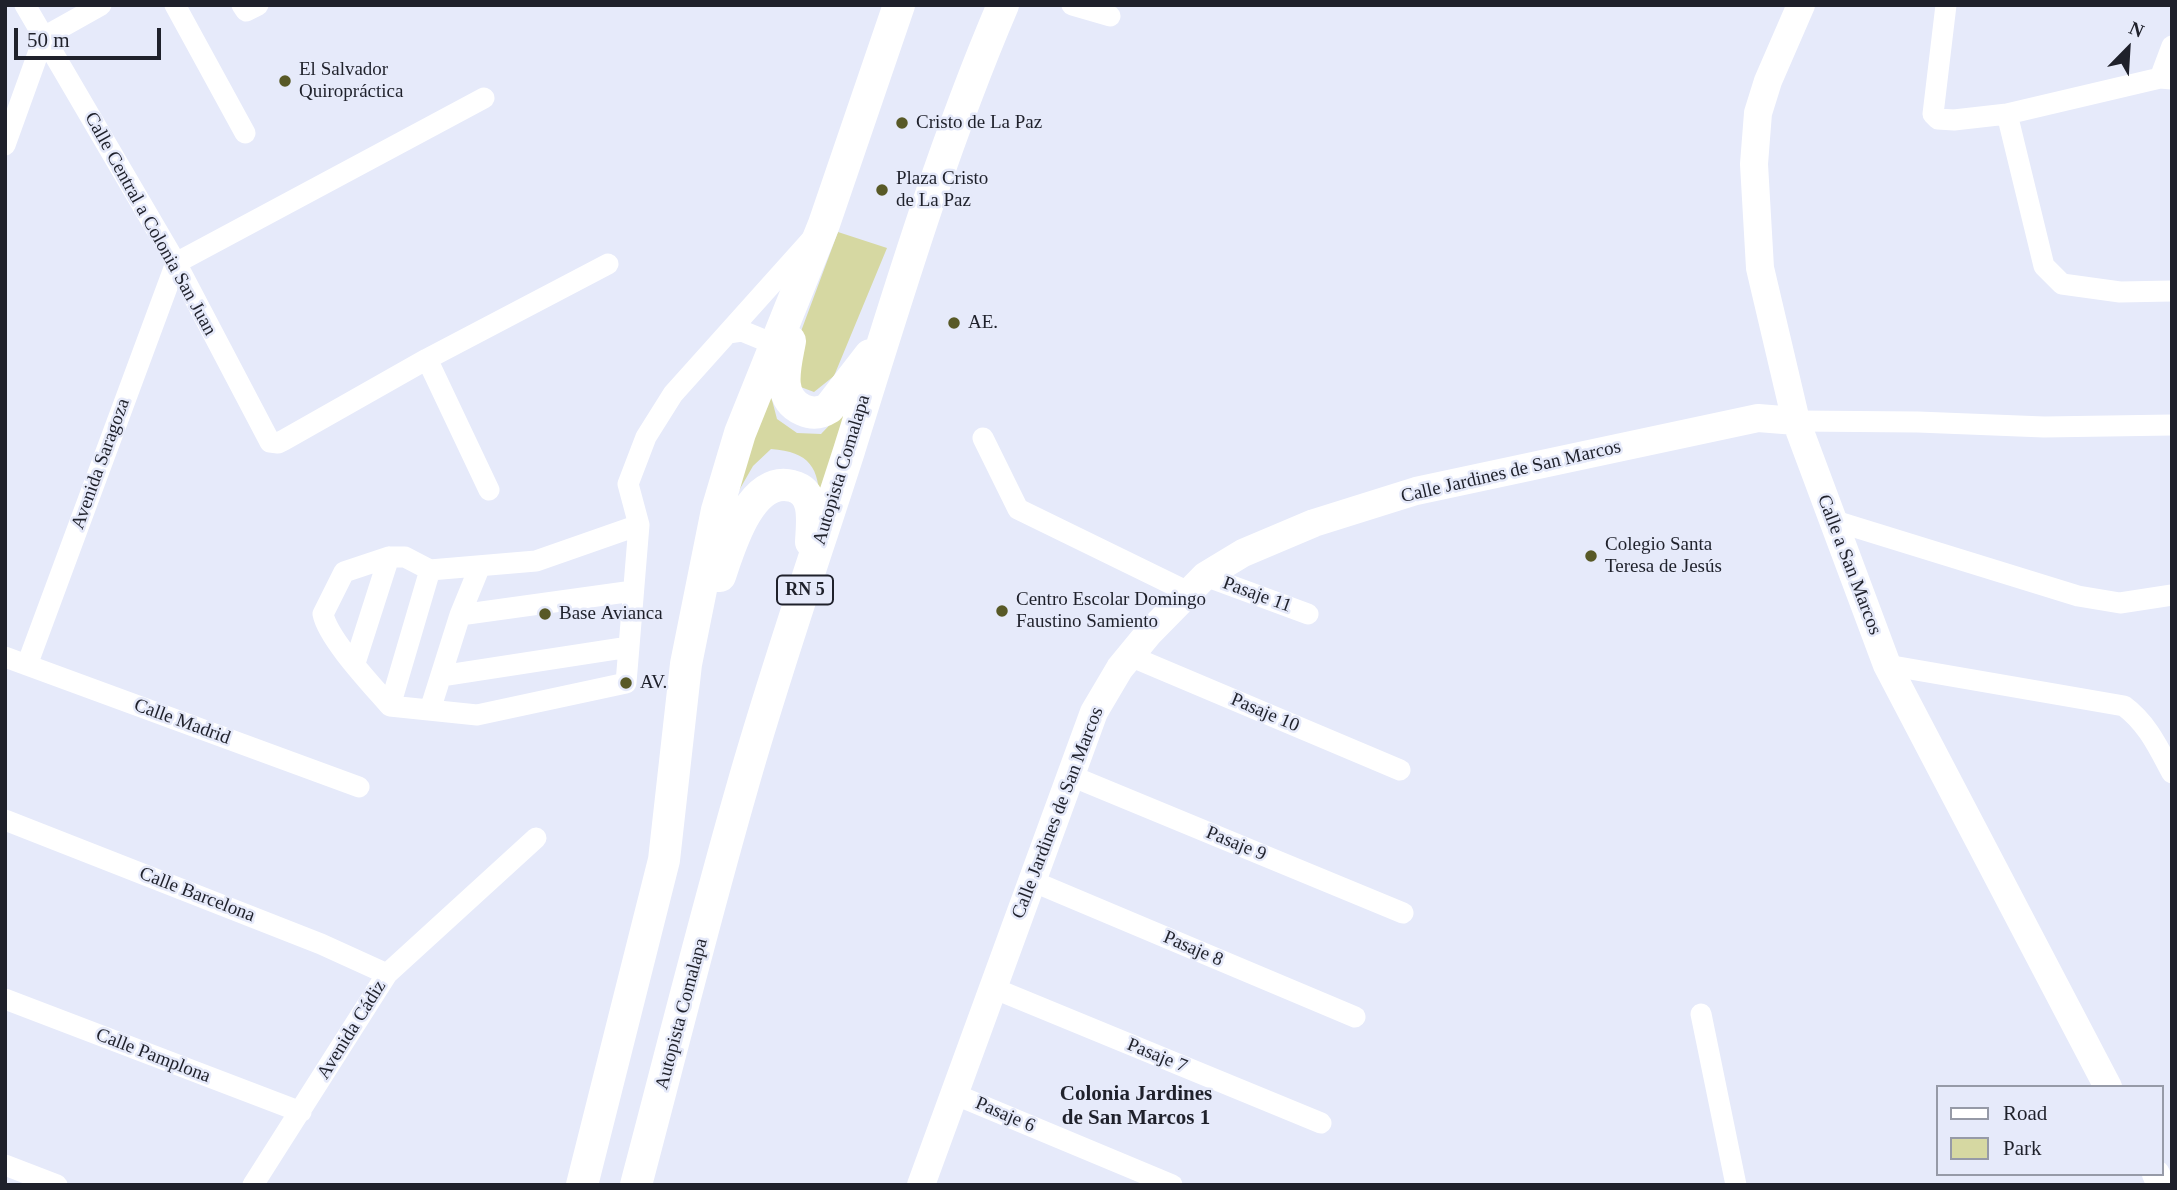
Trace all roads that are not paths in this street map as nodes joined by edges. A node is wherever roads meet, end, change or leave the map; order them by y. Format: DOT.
graph roads {
  1 [pos="25,5"];
  2 [pos="101,5"];
  3 [pos="175,5"];
  4 [pos="242,5"];
  5 [pos="258,5"];
  6 [pos="899,5"];
  7 [pos="1003,5"];
  8 [pos="1072,5"];
  9 [pos="1801,5"];
  10 [pos="1946,5"];
  11 [pos="1110,16"];
  12 [pos="44,37"];
  13 [pos="2172,46"];
  14 [pos="2166,78"];
  15 [pos="484,99"];
  16 [pos="2007,114"];
  17 [pos="245,133"];
  18 [pos="5,145"];
  19 [pos="824,224"];
  20 [pos="176,263"];
  21 [pos="608,264"];
  22 [pos="801,285"];
  23 [pos="2172,291"];
  24 [pos="727,333"];
  25 [pos="883,337"];
  26 [pos="776,345"];
  27 [pos="427,359"];
  28 [pos="1796,421"];
  29 [pos="2172,425"];
  30 [pos="983,438"];
  31 [pos="489,490"];
  32 [pos="1832,520"];
  33 [pos="639,525"];
  34 [pos="388,557"];
  35 [pos="480,566"];
  36 [pos="430,570"];
  37 [pos="1196,584"];
  38 [pos="634,591"];
  39 [pos="2172,596"];
  40 [pos="1308,614"];
  41 [pos="460,615"];
  42 [pos="795,622"];
  43 [pos="629,647"];
  44 [pos="1130,656"];
  45 [pos="5,657"];
  46 [pos="355,663"];
  47 [pos="27,664"];
  48 [pos="686,664"];
  49 [pos="1887,665"];
  50 [pos="441,676"];
  51 [pos="390,706"];
  52 [pos="430,710"];
  53 [pos="1400,771"];
  54 [pos="2172,773"];
  55 [pos="1069,775"];
  56 [pos="359,786"];
  57 [pos="5,820"];
  58 [pos="536,838"];
  59 [pos="1032,881"];
  60 [pos="1403,913"];
  61 [pos="387,974"];
  62 [pos="993,988"];
  63 [pos="5,999"];
  64 [pos="1701,1014"];
  65 [pos="1355,1017"];
  66 [pos="2107,1085"];
  67 [pos="954,1094"];
  68 [pos="301,1112"];
  69 [pos="1321,1123"];
  70 [pos="5,1165"];
  71 [pos="57,1185"];
  72 [pos="254,1185"];
  73 [pos="582,1185"];
  74 [pos="636,1185"];
  75 [pos="921,1185"];
  76 [pos="1172,1185"];
  77 [pos="1736,1185"];
  1 -- 12 [label="street, Calle Central a Colonia San Juan"];
  2 -- 12 [label="street"];
  3 -- 17 [label="street"];
  4 -- 5 [label="street"];
  6 -- 19 [label="highway"];
  7 -- 25 [label="highway, Autopista Comalapa / RN 5"];
  8 -- 11 [label="street"];
  9 -- 28 [label="main road, Calle a San Marcos"];
  10 -- 16 [label="street"];
  12 -- 18 [label="street"];
  12 -- 20 [label="street, Calle Central a Colonia San Juan"];
  13 -- 14 [label="street"];
  14 -- 16 [label="street"];
  15 -- 20 [label="street"];
  16 -- 23 [label="street"];
  19 -- 22 [label="highway"];
  19 -- 24 [label="street"];
  20 -- 27 [label="street, Calle Central a Colonia San Juan"];
  20 -- 47 [label="street, Avenida Saragoza"];
  21 -- 27 [label="street"];
  22 -- 25 [label="highway"];
  22 -- 26 [label="highway"];
  24 -- 26 [label="street"];
  24 -- 33 [label="street"];
  25 -- 42 [label="highway, Autopista Comalapa / RN 5"];
  26 -- 48 [label="highway"];
  27 -- 31 [label="street"];
  28 -- 29 [label="street"];
  28 -- 32 [label="main road, Calle a San Marcos"];
  28 -- 37 [label="main road, Calle Jardines de San Marcos"];
  30 -- 37 [label="street, Pasaje 11"];
  32 -- 39 [label="street"];
  32 -- 49 [label="main road, Calle a San Marcos"];
  33 -- 35 [label="street"];
  33 -- 38 [label="street"];
  34 -- 36 [label="street"];
  34 -- 46 [label="street"];
  34 -- 46 [label="street"];
  35 -- 36 [label="street"];
  35 -- 41 [label="street"];
  36 -- 51 [label="street"];
  37 -- 40 [label="street, Pasaje 11"];
  37 -- 44 [label="main road, Calle Jardines de San Marcos"];
  38 -- 41 [label="street"];
  38 -- 43 [label="street"];
  41 -- 50 [label="street"];
  42 -- 48 [label="highway"];
  42 -- 74 [label="highway, Autopista Comalapa / RN 5"];
  43 -- 50 [label="street"];
  43 -- 52 [label="street"];
  44 -- 53 [label="street, Pasaje 10"];
  44 -- 55 [label="main road, Calle Jardines de San Marcos"];
  45 -- 47 [label="street, Calle Madrid"];
  46 -- 51 [label="street"];
  47 -- 56 [label="street, Calle Madrid"];
  48 -- 73 [label="highway"];
  49 -- 54 [label="street"];
  49 -- 66 [label="main road, Calle a San Marcos"];
  50 -- 52 [label="street"];
  51 -- 52 [label="street"];
  55 -- 59 [label="main road, Calle Jardines de San Marcos"];
  55 -- 60 [label="street, Pasaje 9"];
  57 -- 61 [label="street, Calle Barcelona"];
  58 -- 61 [label="street, Avenida Cádiz"];
  59 -- 62 [label="main road, Calle Jardines de San Marcos"];
  59 -- 65 [label="street, Pasaje 8"];
  61 -- 68 [label="street, Avenida Cádiz"];
  62 -- 67 [label="main road, Calle Jardines de San Marcos"];
  62 -- 69 [label="street, Pasaje 7"];
  63 -- 68 [label="street, Calle Pamplona"];
  64 -- 77 [label="street"];
  67 -- 75 [label="main road, Calle Jardines de San Marcos"];
  67 -- 76 [label="street, Pasaje 6"];
  68 -- 72 [label="street, Avenida Cádiz"];
  70 -- 71 [label="street"];
}
